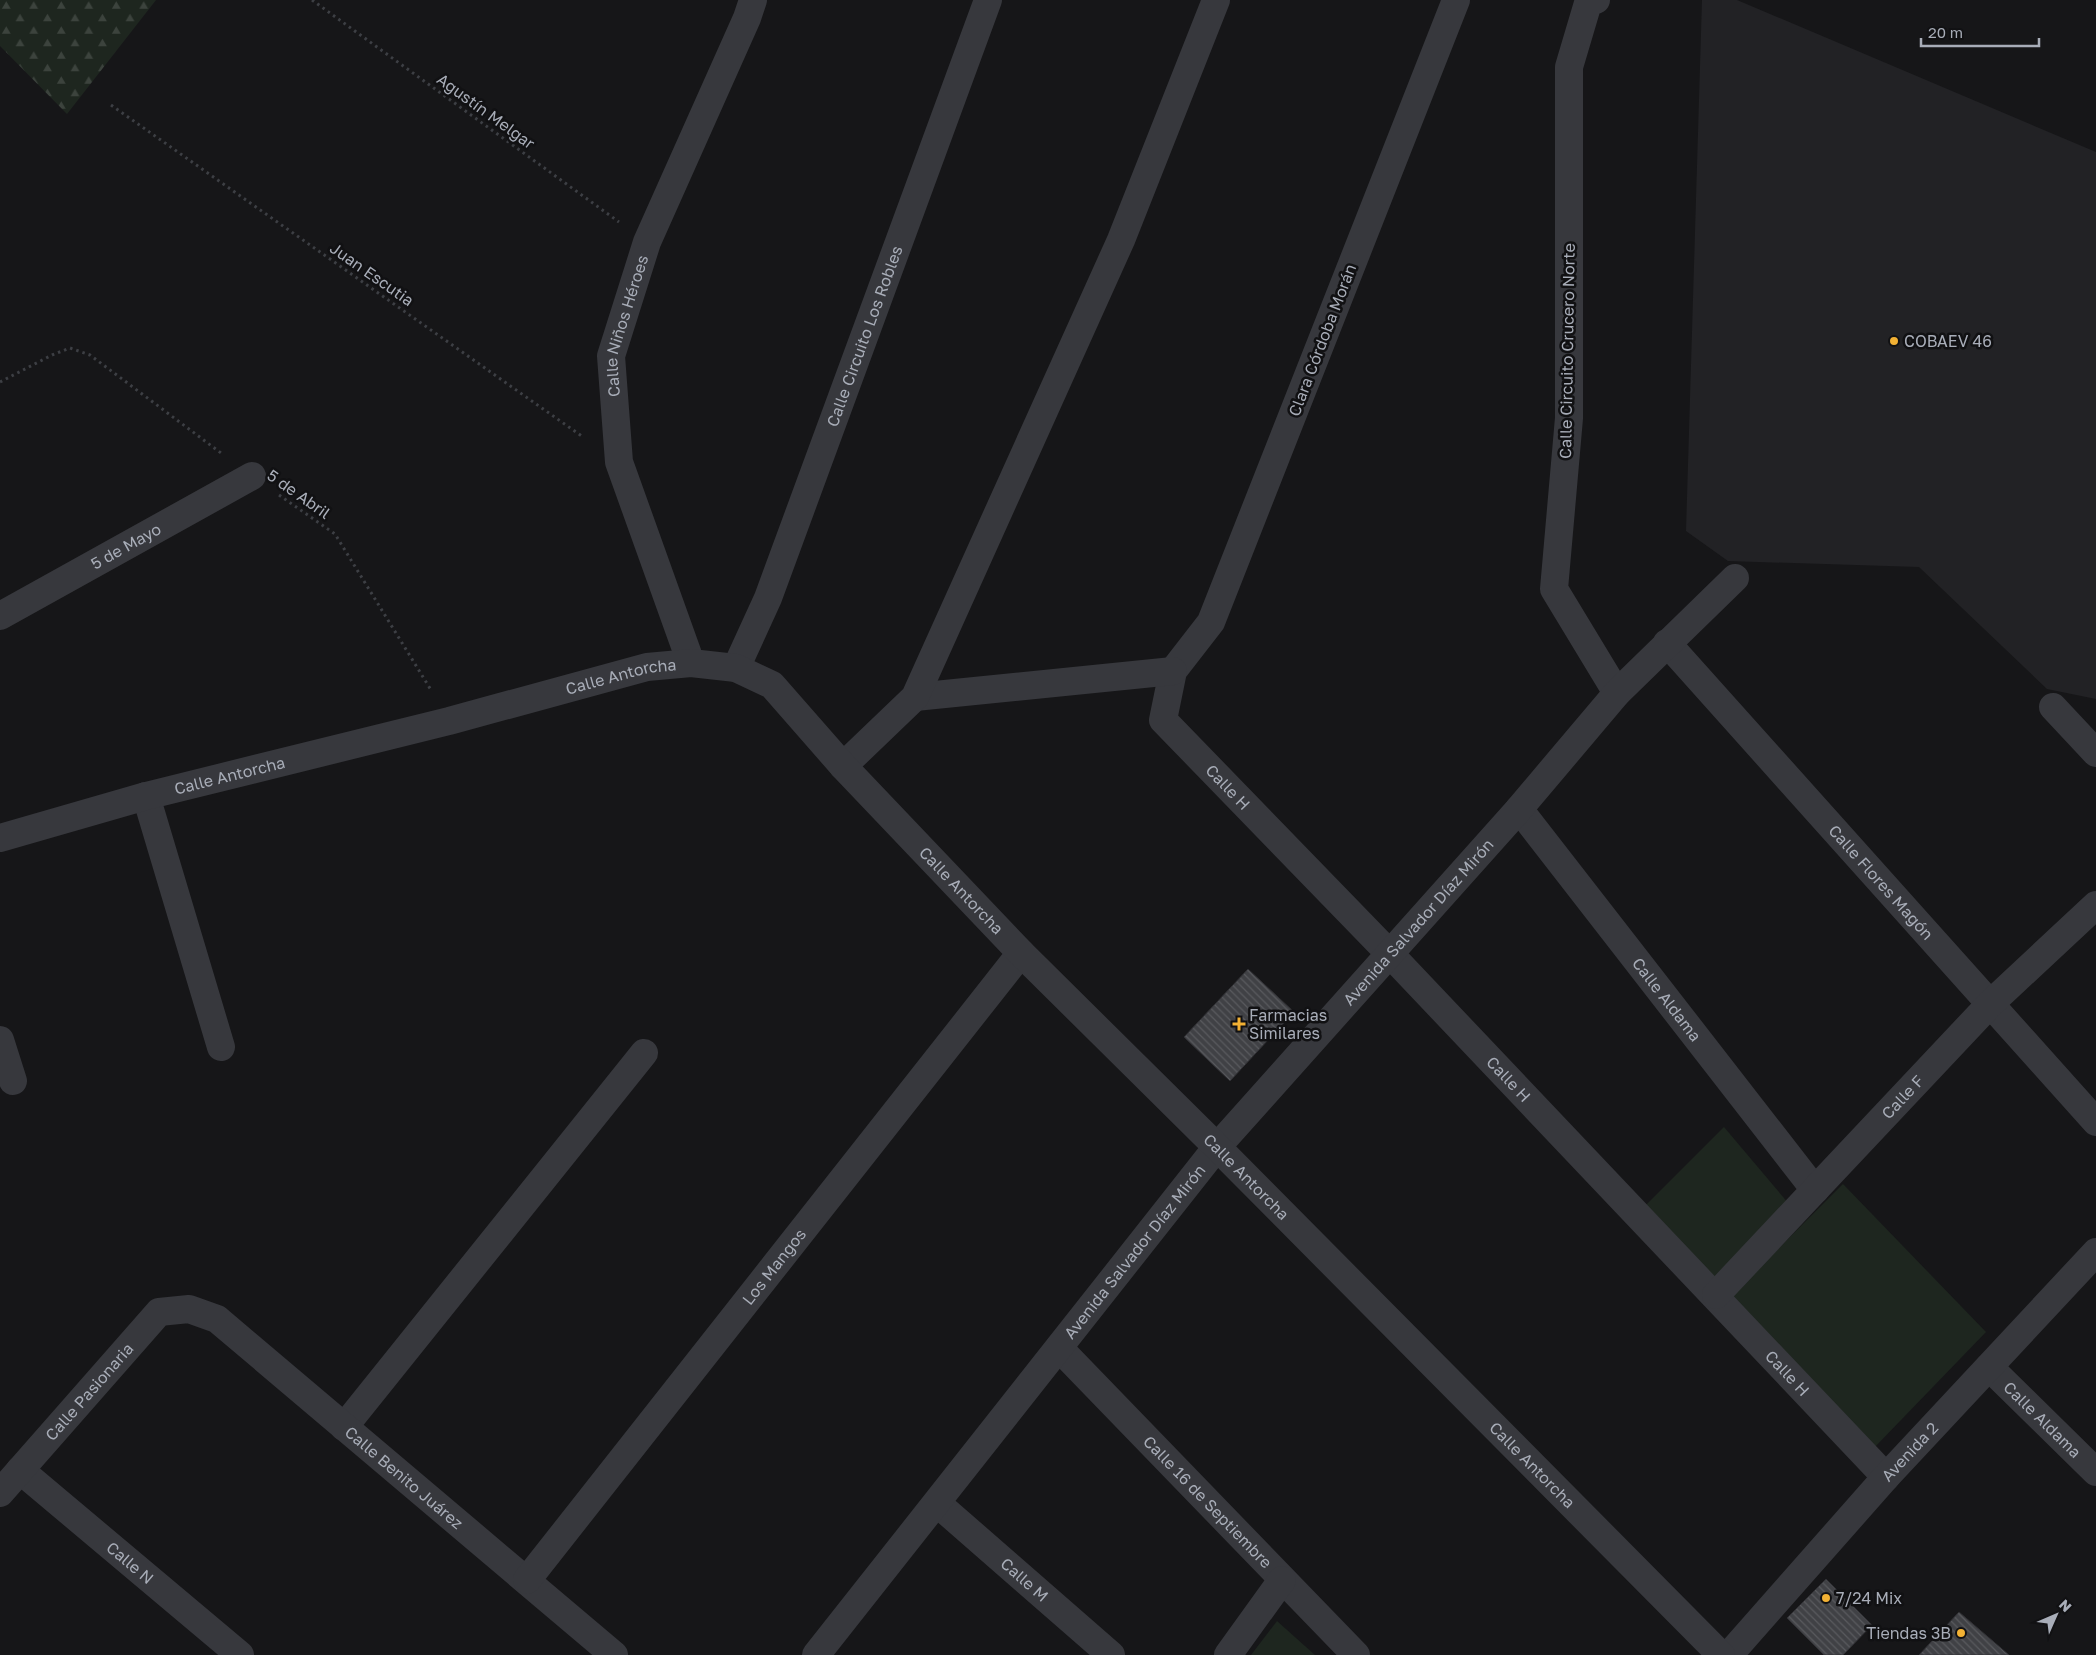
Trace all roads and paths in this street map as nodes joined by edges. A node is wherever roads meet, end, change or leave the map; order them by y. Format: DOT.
graph roads {
  1 [pos="312,0"];
  2 [pos="753,0"];
  3 [pos="988,0"];
  4 [pos="1216,0"];
  5 [pos="1456,0"];
  6 [pos="1589,1"];
  7 [pos="110,105"];
  8 [pos="647,242"];
  9 [pos="0,382"];
  10 [pos="619,462"];
  11 [pos="252,476"];
  12 [pos="1735,578"];
  13 [pos="0,616"];
  14 [pos="1667,643"];
  15 [pos="691,663"];
  16 [pos="736,668"];
  17 [pos="1173,671"];
  18 [pos="1617,693"];
  19 [pos="915,697"];
  20 [pos="2053,707"];
  21 [pos="449,721"];
  22 [pos="2096,753"];
  23 [pos="843,766"];
  24 [pos="146,796"];
  25 [pos="1518,809"];
  26 [pos="0,838"];
  27 [pos="2096,905"];
  28 [pos="1021,953"];
  29 [pos="1390,954"];
  30 [pos="1990,1004"];
  31 [pos="0,1040"];
  32 [pos="220,1047"];
  33 [pos="644,1053"];
  34 [pos="13,1081"];
  35 [pos="2096,1122"];
  36 [pos="1217,1147"];
  37 [pos="1815,1190"];
  38 [pos="2096,1252"];
  39 [pos="1716,1295"];
  40 [pos="189,1309"];
  41 [pos="1060,1348"];
  42 [pos="1989,1367"];
  43 [pos="344,1427"];
  44 [pos="20,1470"];
  45 [pos="2096,1472"];
  46 [pos="1886,1476"];
  47 [pos="0,1493"];
  48 [pos="938,1504"];
  49 [pos="527,1580"];
  50 [pos="1282,1580"];
  51 [pos="240,1655"];
  52 [pos="614,1655"];
  53 [pos="816,1655"];
  54 [pos="1111,1655"];
  55 [pos="1228,1655"];
  56 [pos="1356,1655"];
  57 [pos="1721,1655"];
  58 [pos="1729,1655"];
  1 -- 8 [label="path, Agustín Melgar"];
  2 -- 8 [label="street, Calle Niños Héroes"];
  3 -- 16 [label="street, Calle Circuito Los Robles"];
  4 -- 19 [label="street"];
  5 -- 17 [label="street, Clara Córdoba Morán"];
  6 -- 18 [label="street, Calle Circuito Crucero Norte"];
  7 -- 10 [label="path, Juan Escutia"];
  8 -- 10 [label="street, Calle Niños Héroes"];
  9 -- 11 [label="path, 5 de Abril"];
  10 -- 15 [label="street, Calle Niños Héroes"];
  11 -- 13 [label="street, 5 de Mayo"];
  11 -- 21 [label="path, 5 de Abril"];
  12 -- 14 [label="street, Avenida Salvador Díaz Mirón"];
  14 -- 18 [label="street, Avenida Salvador Díaz Mirón"];
  14 -- 30 [label="street, Calle Flores Magón"];
  15 -- 16 [label="street, Calle Antorcha"];
  15 -- 21 [label="street, Calle Antorcha"];
  16 -- 23 [label="street, Calle Antorcha"];
  17 -- 19 [label="street"];
  17 -- 29 [label="street, Calle H"];
  18 -- 25 [label="street, Avenida Salvador Díaz Mirón"];
  19 -- 23 [label="street"];
  20 -- 22 [label="street"];
  21 -- 24 [label="street, Calle Antorcha"];
  23 -- 28 [label="street, Calle Antorcha"];
  24 -- 26 [label="street, Calle Antorcha"];
  24 -- 32 [label="street"];
  25 -- 29 [label="street, Avenida Salvador Díaz Mirón"];
  25 -- 37 [label="street, Calle Aldama"];
  27 -- 30 [label="street, Calle F"];
  28 -- 36 [label="street, Calle Antorcha"];
  28 -- 49 [label="street, Los Mangos"];
  29 -- 36 [label="street, Avenida Salvador Díaz Mirón"];
  29 -- 39 [label="street, Calle H"];
  30 -- 35 [label="street, Calle Flores Magón"];
  30 -- 37 [label="street, Calle F"];
  31 -- 34 [label="street"];
  33 -- 43 [label="street"];
  36 -- 41 [label="street, Avenida Salvador Díaz Mirón"];
  36 -- 57 [label="street, Calle Antorcha"];
  37 -- 39 [label="street, Calle F"];
  38 -- 42 [label="street, Avenida 2"];
  39 -- 46 [label="street, Calle H"];
  40 -- 43 [label="street, Calle Benito Juárez"];
  40 -- 44 [label="street, Calle Pasionaria"];
  41 -- 48 [label="street, Avenida Salvador Díaz Mirón"];
  41 -- 50 [label="street, Calle 16 de Septiembre"];
  42 -- 45 [label="street, Calle Aldama"];
  42 -- 46 [label="street, Avenida 2"];
  43 -- 49 [label="street, Calle Benito Juárez"];
  44 -- 47 [label="street, Calle Pasionaria"];
  44 -- 51 [label="street, Calle N"];
  46 -- 58 [label="street, Avenida 2"];
  48 -- 53 [label="street, Avenida Salvador Díaz Mirón"];
  48 -- 54 [label="street, Calle M"];
  49 -- 52 [label="street, Calle Benito Juárez"];
  50 -- 55 [label="street"];
  50 -- 56 [label="street, Calle 16 de Septiembre"];
}
